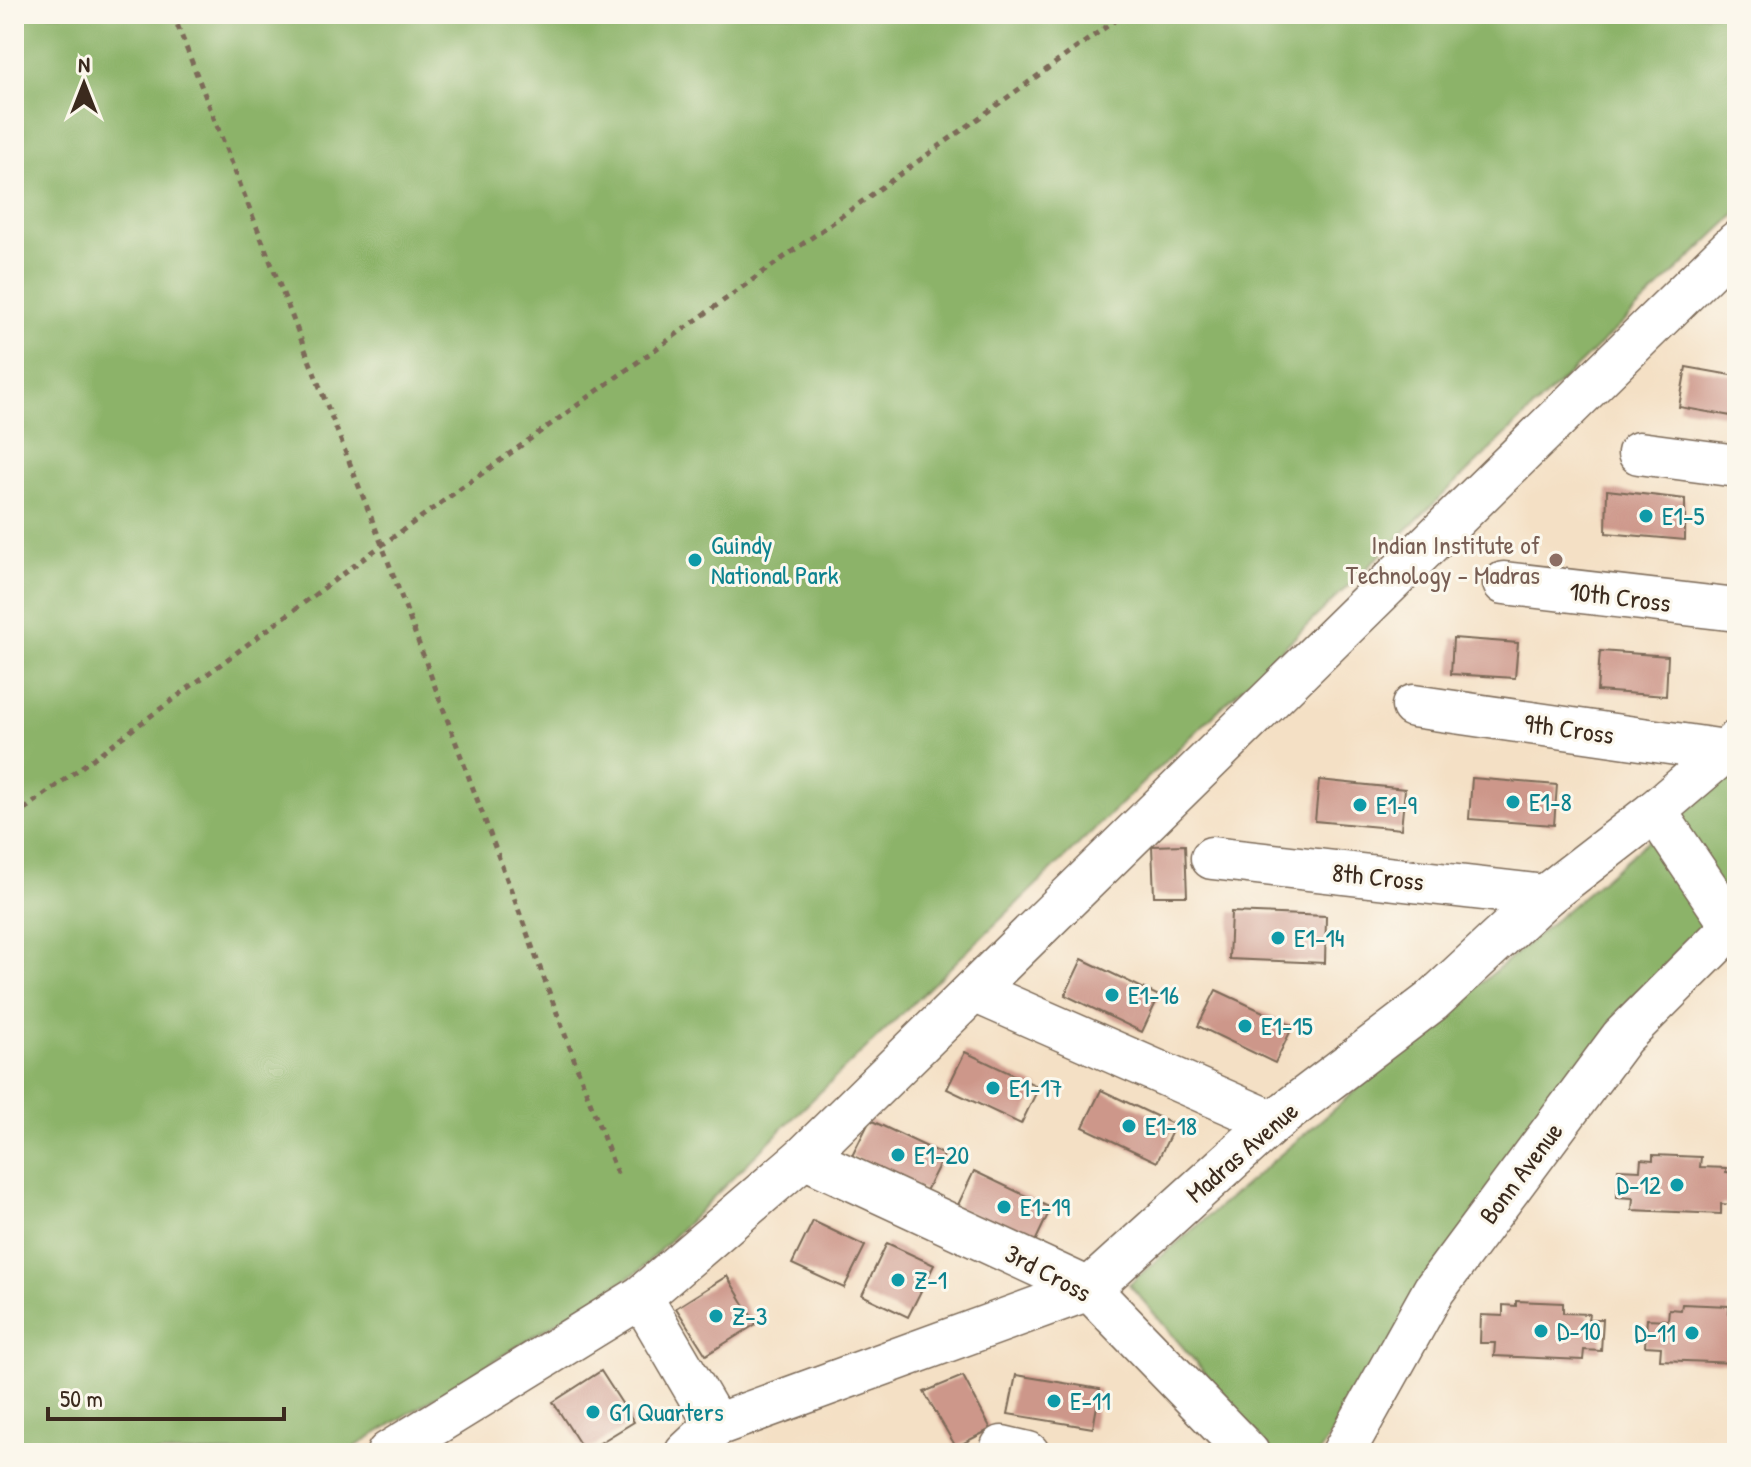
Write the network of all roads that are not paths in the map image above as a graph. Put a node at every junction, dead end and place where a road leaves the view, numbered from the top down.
1 (1737, 242) edge
2 (1639, 453) dead end
3 (1737, 466) edge
4 (1504, 583) dead end
5 (1737, 610) edge
6 (1413, 706) dead end
7 (1731, 746) edge
8 (1655, 811) junction
9 (1212, 858) dead end
10 (1545, 896) junction
11 (1736, 926) edge
12 (974, 991) junction
13 (1273, 1122) junction
14 (804, 1157) junction
15 (1089, 1289) junction
16 (641, 1297) junction
17 (716, 1425) junction
18 (388, 1453) edge
19 (686, 1453) edge
20 (1248, 1453) edge
21 (1343, 1453) edge

1 - 12 lane
2 - 3 lane
4 - 5 lane, 10th Cross
6 - 7 lane, 9th Cross
7 - 8 lane, Madras Avenue
8 - 10 lane, Madras Avenue
8 - 11 lane
9 - 10 lane, 8th Cross
10 - 13 lane, Madras Avenue
11 - 21 lane, Bonn Avenue
12 - 13 lane
12 - 14 lane
13 - 15 lane, Madras Avenue
14 - 15 lane, 3rd Cross
14 - 16 lane
15 - 17 lane, Madras Avenue
15 - 20 lane, 3rd Cross
16 - 17 lane
16 - 18 lane
17 - 19 lane, Madras Avenue

